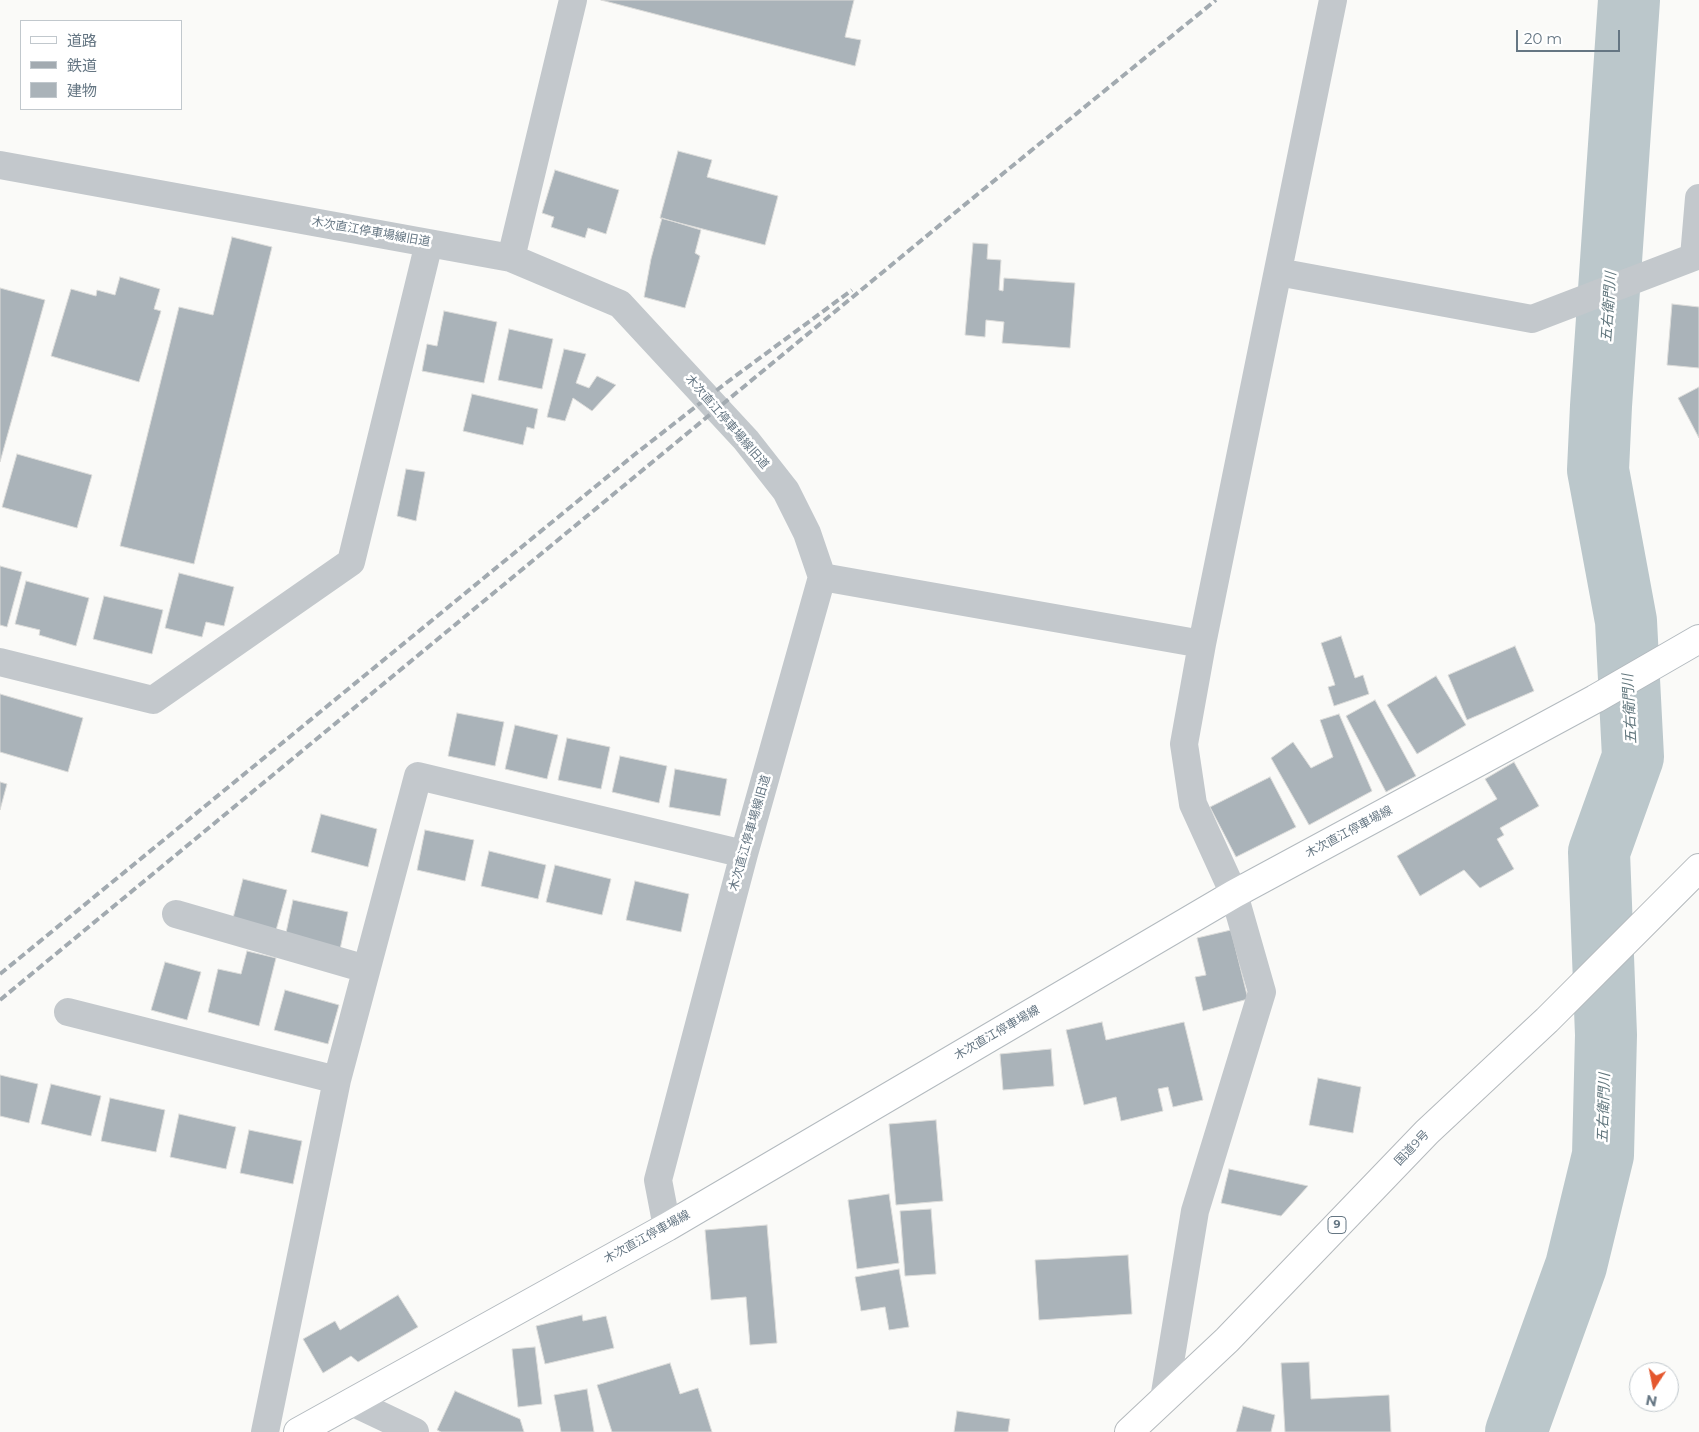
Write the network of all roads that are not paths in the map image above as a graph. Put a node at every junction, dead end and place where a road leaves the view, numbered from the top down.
1 (573, 0) edge
2 (1333, 0) edge
3 (0, 165) edge
4 (1699, 198) edge
5 (429, 243) junction
6 (1697, 256) edge
7 (511, 258) junction
8 (1278, 272) junction
9 (822, 577) junction
10 (1699, 639) edge
11 (1202, 644) junction
12 (0, 662) edge
13 (744, 854) junction
14 (1699, 868) edge
15 (1234, 894) junction
16 (176, 914) dead end
17 (366, 969) junction
18 (68, 1012) dead end
19 (337, 1080) junction
20 (667, 1227) junction
21 (1164, 1399) junction
22 (352, 1402) junction
23 (265, 1432) edge
24 (298, 1432) edge
25 (415, 1432) edge
26 (1129, 1432) edge

1 - 7 street
2 - 8 street
3 - 5 street, 木次直江停車場線旧道
4 - 6 street
5 - 7 street, 木次直江停車場線旧道
5 - 12 street
6 - 8 street
7 - 9 street, 木次直江停車場線旧道
8 - 11 street
9 - 11 street
9 - 13 street, 木次直江停車場線旧道
10 - 15 main road, 木次直江停車場線
11 - 15 street
13 - 17 street
13 - 20 street, 木次直江停車場線旧道
14 - 21 main road, 国道9号 / 9
15 - 20 main road, 木次直江停車場線
15 - 21 street
16 - 17 street
17 - 19 street
18 - 19 street
19 - 23 street
20 - 22 main road, 木次直江停車場線
21 - 26 main road, 国道9号 / 9
22 - 24 main road, 木次直江停車場線
22 - 25 street

